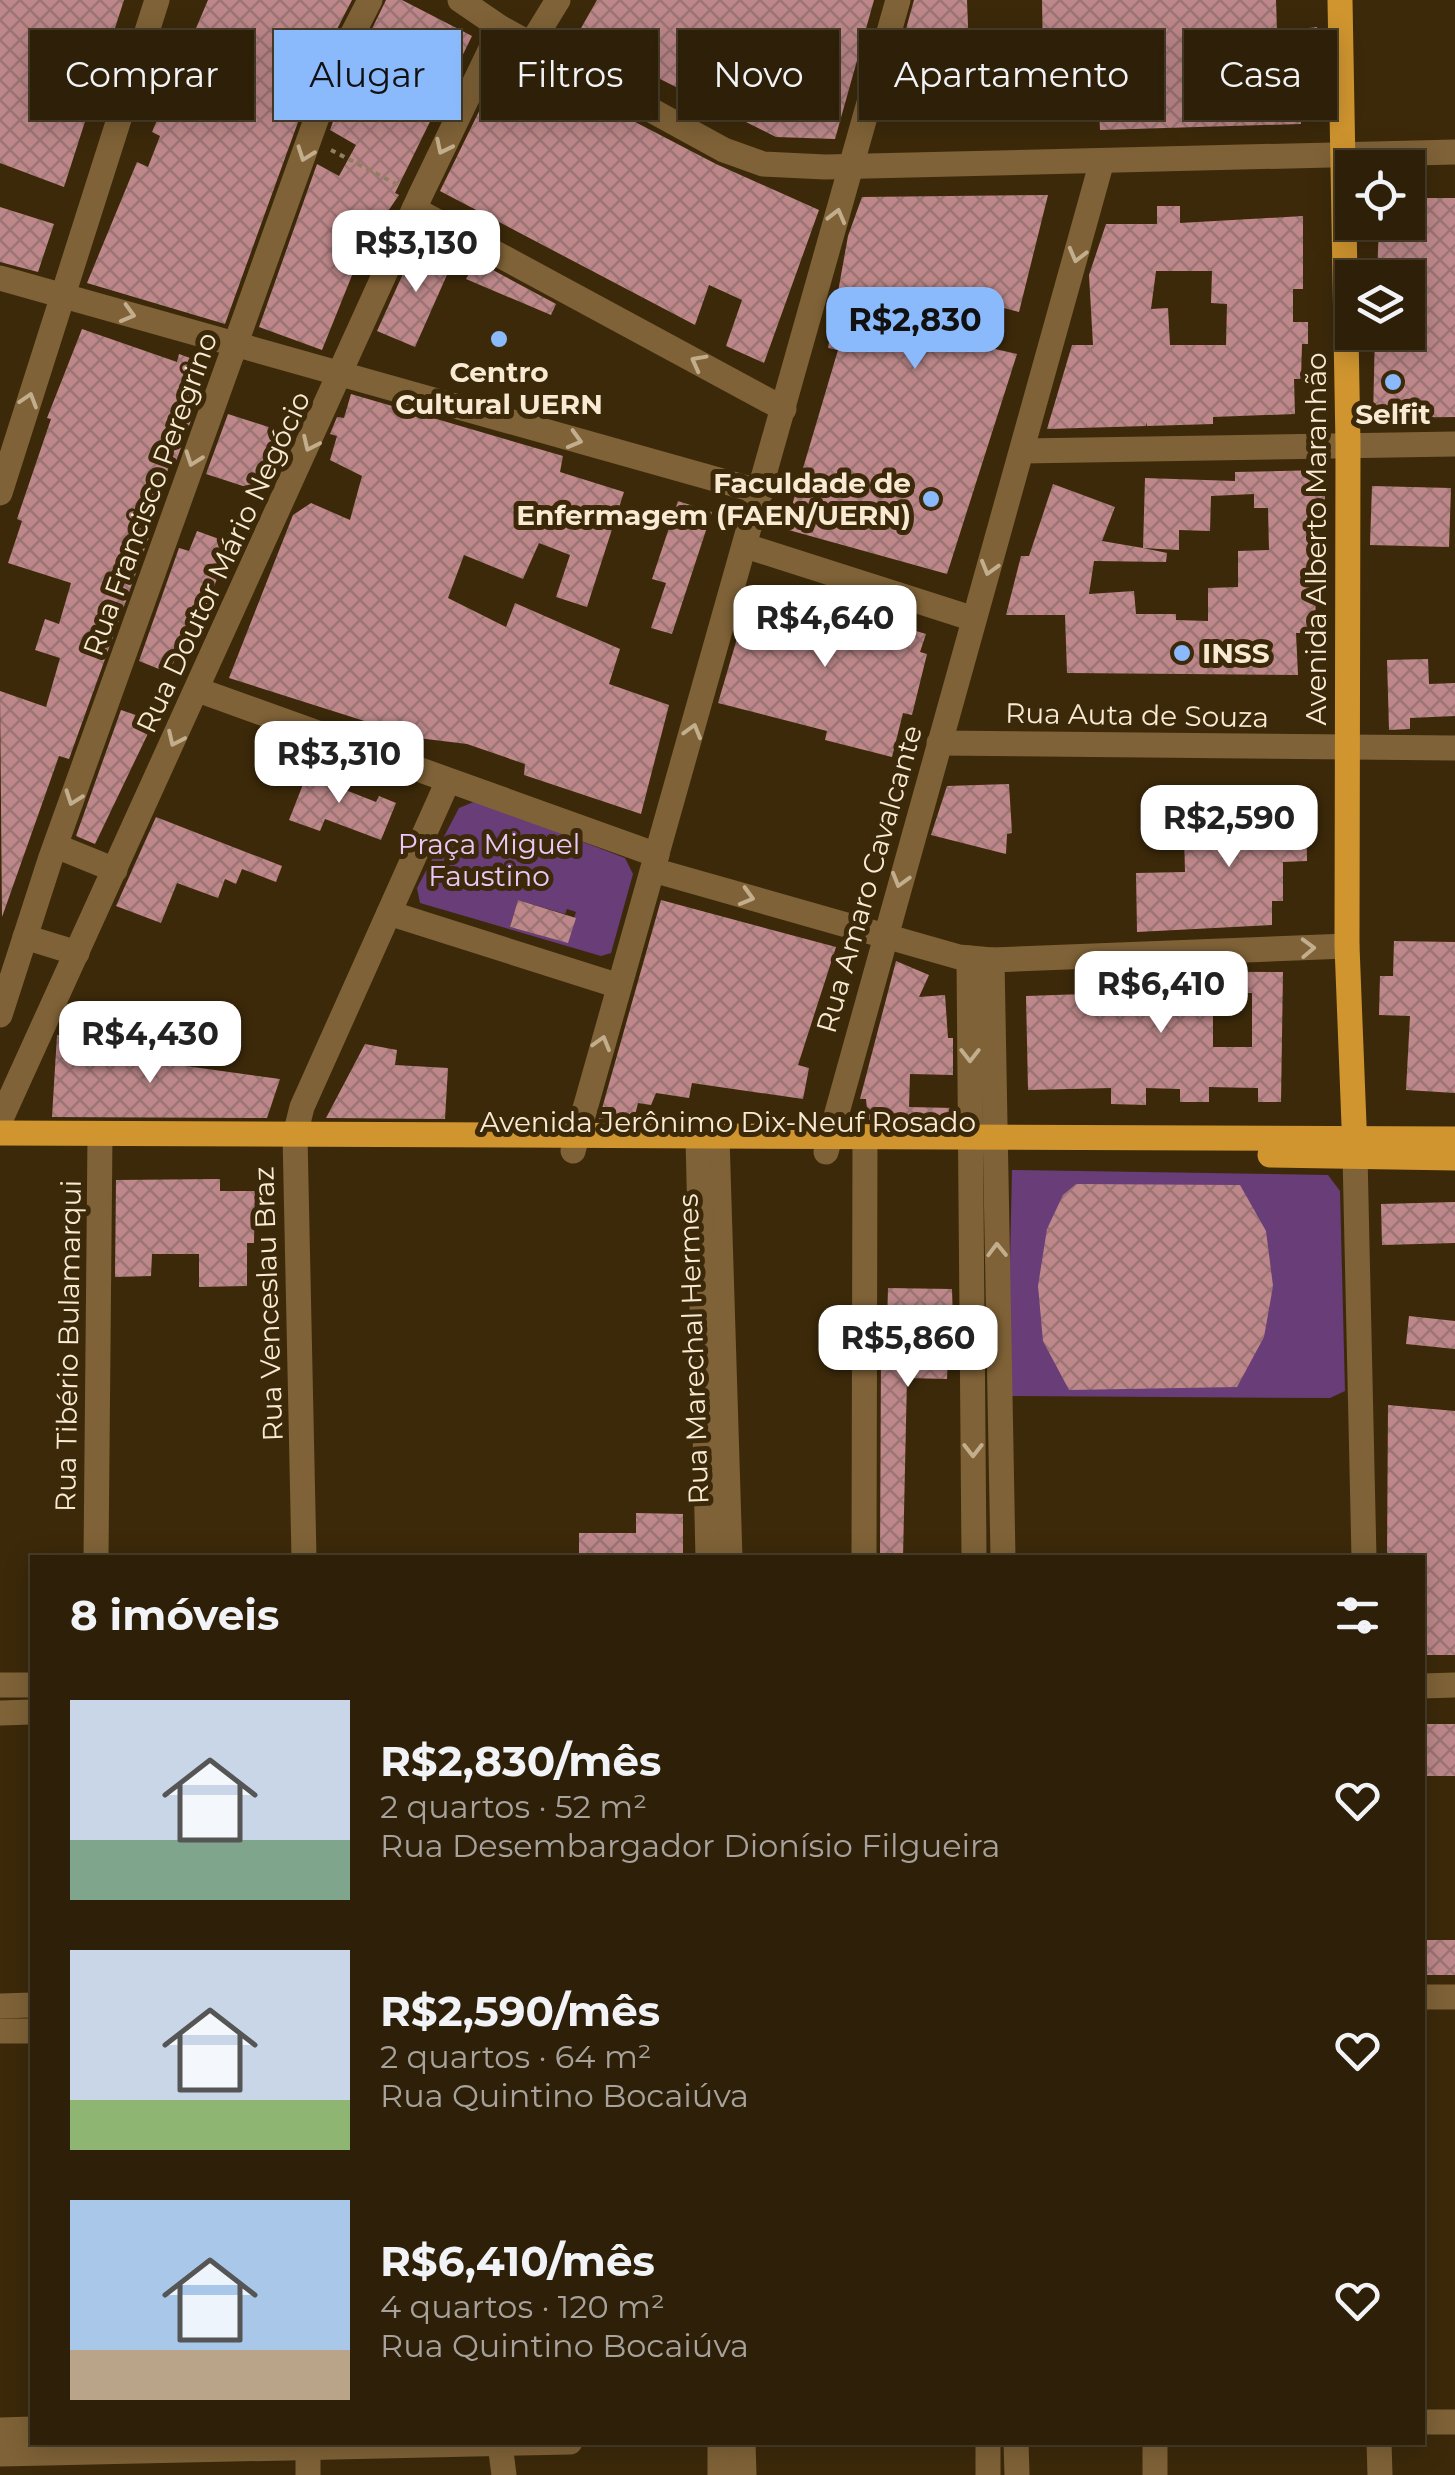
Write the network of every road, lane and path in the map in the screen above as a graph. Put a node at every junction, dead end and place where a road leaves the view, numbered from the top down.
1 (157, 0) edge
2 (370, 0) edge
3 (460, 0) edge
4 (558, 0) edge
5 (898, 0) edge
6 (1340, 0) edge
7 (501, 28) junction
8 (505, 30) edge
9 (540, 30) edge
10 (658, 114) edge
11 (310, 139) junction
12 (1342, 150) edge
13 (1455, 152) edge
14 (1425, 153) edge
15 (1335, 155) edge
16 (1102, 161) junction
17 (851, 166) junction
18 (417, 202) junction
19 (1344, 240) edge
20 (0, 278) edge
21 (61, 295) junction
22 (236, 344) junction
23 (342, 374) junction
24 (784, 409) junction
25 (1348, 444) junction
26 (1455, 444) edge
27 (1023, 450) junction
28 (761, 492) junction
29 (0, 493) edge
30 (746, 546) junction
31 (974, 619) junction
32 (198, 690) junction
33 (939, 743) junction
34 (1347, 747) junction
35 (1455, 748) edge
36 (448, 781) junction
37 (56, 846) junction
38 (655, 863) junction
39 (116, 870) junction
40 (389, 913) junction
41 (884, 936) junction
42 (25, 937) junction
43 (1347, 946) junction
44 (77, 954) junction
45 (980, 959) junction
46 (619, 986) junction
47 (0, 1015) edge
48 (0, 1121) edge
49 (0, 1133) edge
50 (1455, 1139) edge
51 (100, 1142) junction
52 (294, 1143) junction
53 (574, 1144) junction
54 (707, 1145) junction
55 (827, 1145) junction
56 (866, 1145) junction
57 (983, 1146) junction
58 (1355, 1146) junction
59 (0, 1149) edge
60 (1455, 1158) edge
61 (96, 1555) edge
62 (304, 1555) edge
63 (708, 1555) edge
64 (730, 1555) edge
65 (864, 1555) edge
66 (974, 1555) edge
67 (1003, 1555) edge
68 (1364, 1555) edge
69 (1455, 1675) edge
70 (1425, 1676) edge
71 (30, 1685) edge
72 (1455, 1685) edge
73 (0, 1686) edge
74 (1425, 1686) edge
75 (30, 1712) edge
76 (0, 1713) edge
77 (1425, 1997) edge
78 (1455, 1997) edge
79 (30, 2005) edge
80 (0, 2006) edge
81 (0, 2031) edge
82 (30, 2031) edge
83 (1425, 2422) edge
84 (1455, 2422) edge
85 (30, 2429) edge
86 (0, 2430) edge
87 (289, 2445) edge
88 (308, 2445) edge
89 (500, 2445) edge
90 (720, 2445) edge
91 (744, 2445) edge
92 (988, 2445) edge
93 (1016, 2445) edge
94 (1155, 2445) edge
95 (1379, 2445) edge
96 (0, 2454) edge
97 (76, 2456) edge
98 (308, 2475) edge
99 (504, 2475) edge
100 (720, 2475) edge
101 (744, 2475) edge
102 (988, 2475) edge
103 (1017, 2475) edge
104 (1155, 2475) edge
105 (1380, 2475) edge

1 - 21 street
2 - 11 street, Rua Francisco Peregrino
3 - 7 street
4 - 9 street
5 - 17 street
6 - 12 main road, Avenida Alberto Maranhão
7 - 8 street
7 -> 18 street, Rua Doutor Mário Negócio
10 - 17 street
11 - 18 path
11 -> 22 street, Rua Francisco Peregrino
13 - 14 street
15 - 16 street
16 - 17 street
16 -> 27 street, Rua Amaro Cavalcante
24 -> 17 street
18 - 23 street, Rua Doutor Mário Negócio
24 -> 18 street
19 - 25 main road, Avenida Alberto Maranhão
20 - 21 street
21 -> 22 street
29 -> 21 street
22 - 23 street
22 -> 37 street, Rua Francisco Peregrino
23 -> 28 street
23 -> 32 street, Rua Doutor Mário Negócio
24 - 28 street
25 - 26 street
25 - 27 street
25 - 34 main road, Avenida Alberto Maranhão
27 -> 31 street, Rua Amaro Cavalcante
28 - 30 street
30 - 31 street
38 -> 30 street
31 - 33 street, Rua Amaro Cavalcante
32 - 36 street
32 -> 39 street, Rua Doutor Mário Negócio
33 - 34 street, Rua Auta de Souza
33 -> 41 street, Rua Amaro Cavalcante
34 - 35 street, Rua Auta de Souza
34 - 43 main road, Avenida Alberto Maranhão
36 - 38 street
36 - 40 street, Rua Venceslau Braz
37 - 39 street
37 - 42 street, Rua Francisco Peregrino
38 -> 41 street
38 - 46 street
39 - 44 street, Rua Doutor Mário Negócio
40 - 46 street
40 - 52 street, Rua Venceslau Braz
41 - 45 street
41 - 55 street, Rua Amaro Cavalcante
42 - 44 street
42 - 47 street, Rua Francisco Peregrino
45 -> 43 street
43 - 58 main road, Avenida Alberto Maranhão
44 - 48 street, Rua Doutor Mário Negócio
45 - 57 street
53 -> 46 street
49 - 51 main road, Avenida Jerônimo Dix-Neuf Rosado
50 - 58 main road
51 - 52 main road, Avenida Jerônimo Dix-Neuf Rosado
51 - 59 main road, Avenida Jerônimo Dix-Neuf Rosado
51 - 61 street, Rua Tibério Bulamarqui
52 - 53 main road, Avenida Jerônimo Dix-Neuf Rosado
52 - 62 street, Rua Venceslau Braz
53 - 54 main road, Avenida Jerônimo Dix-Neuf Rosado
54 - 55 main road, Avenida Jerônimo Dix-Neuf Rosado
54 - 63 street, Rua Marechal Hermes
54 - 64 street, Rua Marechal Hermes
55 - 56 main road, Avenida Jerônimo Dix-Neuf Rosado
56 - 57 main road, Avenida Jerônimo Dix-Neuf Rosado
56 - 65 street
57 - 58 main road, Avenida Jerônimo Dix-Neuf Rosado
57 -> 66 street
67 -> 57 street
58 - 60 main road, Avenida Jerônimo Dix-Neuf Rosado
58 - 68 street, Avenida Alberto Maranhão
69 - 70 street
71 - 73 street
72 - 74 street
75 - 76 street
77 - 78 street
79 - 80 street
81 - 82 street
83 - 84 street
85 - 86 street
87 - 97 street
88 - 98 street
89 - 99 street
90 - 100 street
91 - 101 street
92 - 102 street
93 - 103 street
94 - 104 street
95 - 105 street
96 - 97 street

